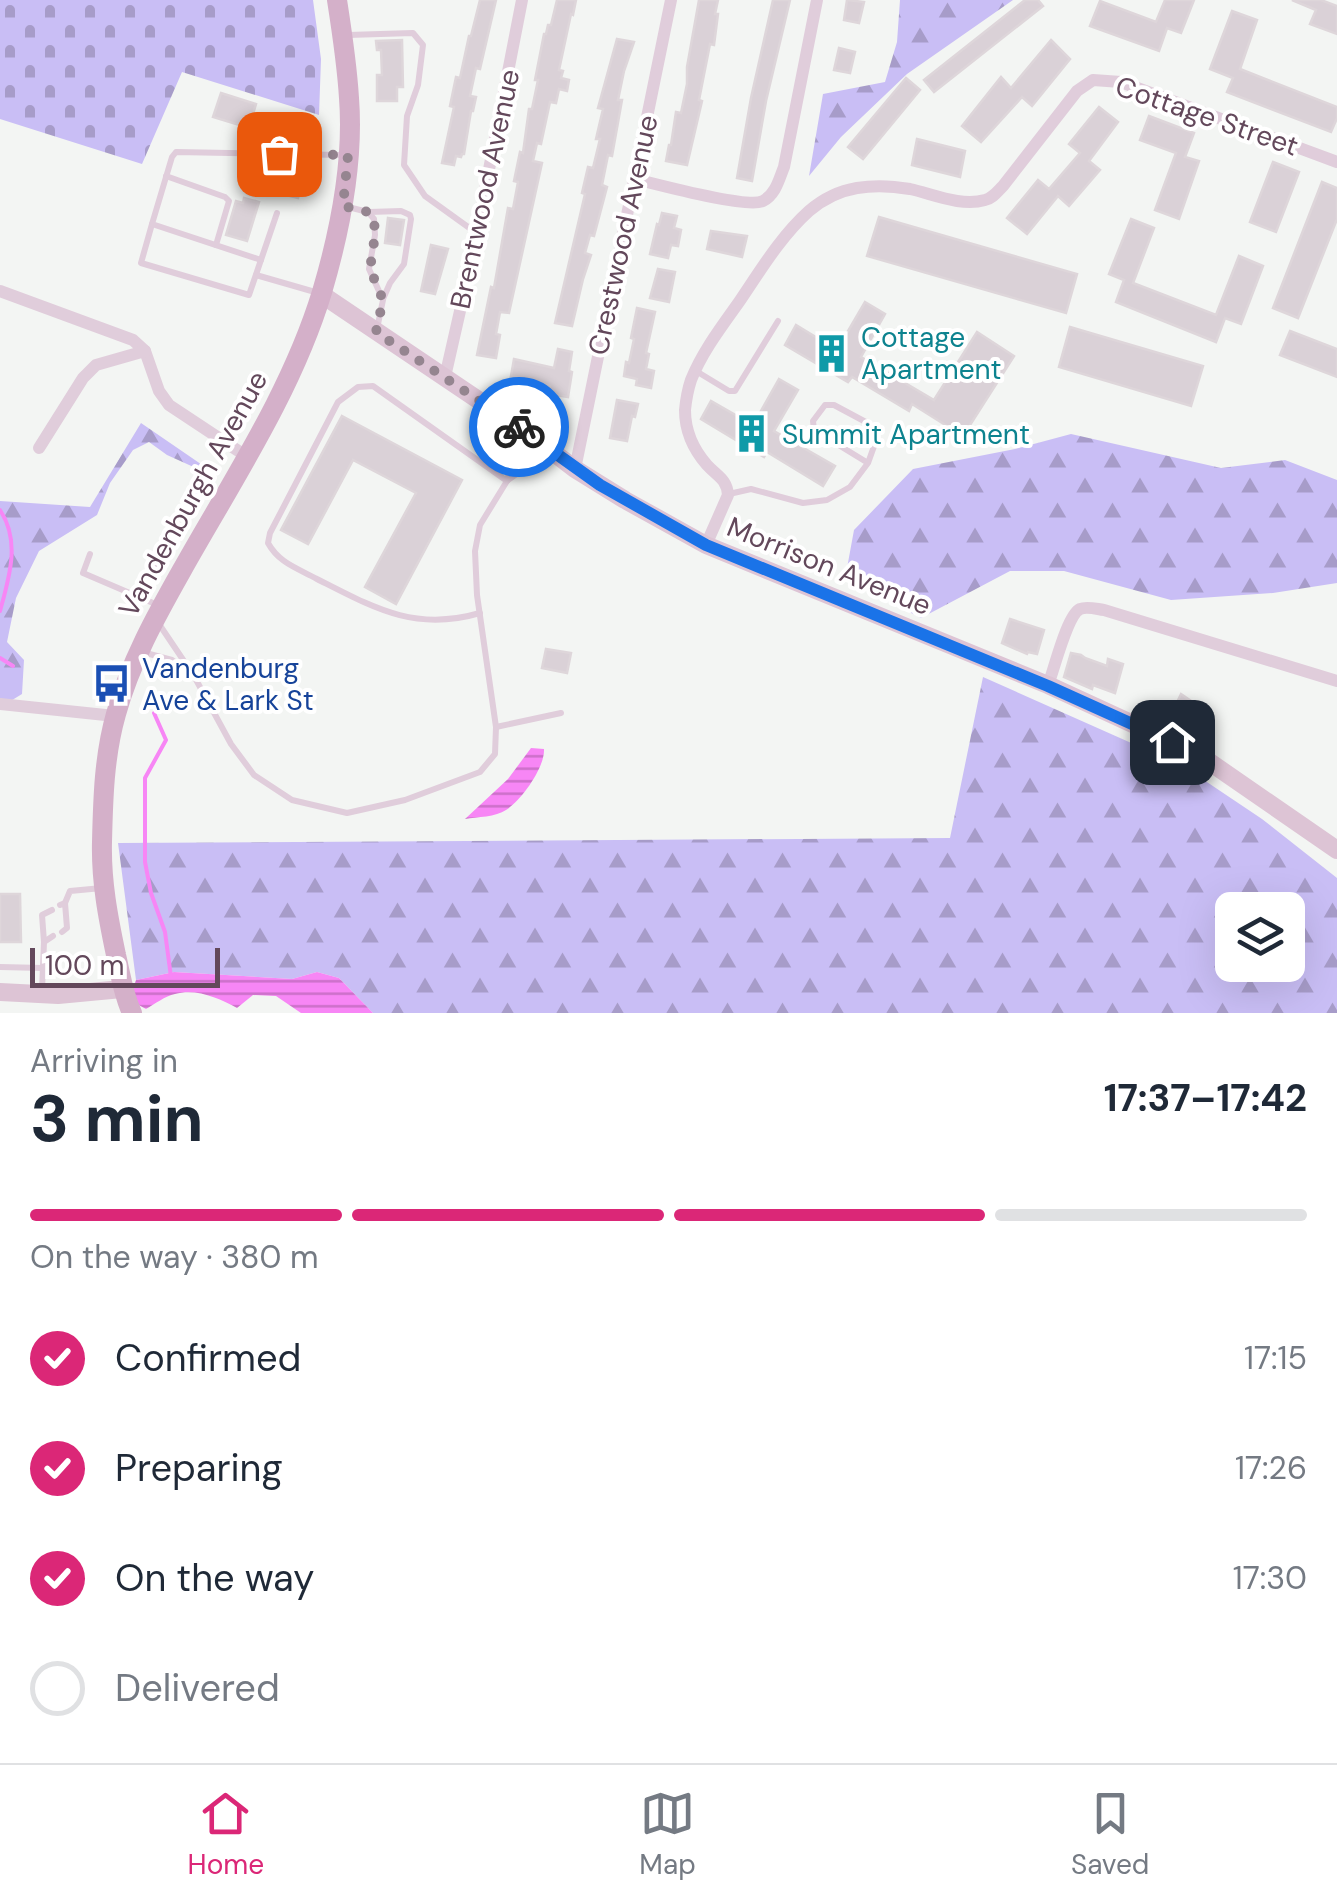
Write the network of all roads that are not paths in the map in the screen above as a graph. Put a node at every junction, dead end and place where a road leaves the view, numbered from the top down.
1 (337, 0) edge
2 (522, 0) edge
3 (672, 0) edge
4 (817, 0) edge
5 (342, 36) junction
6 (348, 155) junction
7 (1337, 162) edge
8 (166, 176) junction
9 (635, 179) junction
10 (343, 206) junction
11 (368, 212) junction
12 (276, 213) dead end
13 (152, 224) junction
14 (476, 233) junction
15 (216, 245) junction
16 (261, 260) junction
17 (256, 275) junction
18 (0, 291) edge
19 (322, 294) junction
20 (383, 300) junction
21 (778, 321) dead end
22 (376, 332) junction
23 (145, 351) junction
24 (695, 371) junction
25 (445, 377) junction
26 (530, 435) junction
27 (546, 446) junction
28 (39, 448) dead end
29 (246, 456) junction
30 (868, 463) junction
31 (575, 469) junction
32 (507, 481) junction
33 (728, 495) junction
34 (706, 545) junction
35 (90, 554) dead end
36 (157, 567) dead end
37 (140, 597) junction
38 (158, 612) junction
39 (480, 613) junction
40 (140, 651) junction
41 (194, 676) junction
42 (1337, 681) edge
43 (1048, 686) junction
44 (0, 704) edge
45 (561, 713) dead end
46 (115, 716) junction
47 (496, 727) junction
48 (1337, 850) edge
49 (104, 888) junction
50 (52, 910) dead end
51 (52, 924) dead end
52 (43, 928) junction
53 (62, 932) dead end
54 (52, 936) dead end
55 (44, 942) junction
56 (0, 968) edge
57 (43, 968) junction
58 (122, 989) junction
59 (0, 992) edge
60 (42, 994) junction
61 (132, 1013) edge

1 - 5 main road, Vandenburgh Avenue
2 - 14 street, Brentwood Avenue
3 - 9 street, Crestwood Avenue
4 - 9 street
5 - 6 main road, Vandenburgh Avenue
5 - 14 lane
6 - 8 lane
6 - 10 main road, Vandenburgh Avenue
7 - 24 street, Cottage Street
8 - 13 lane
8 - 15 lane
9 - 31 street, Crestwood Avenue
10 - 11 lane
10 - 19 main road, Vandenburgh Avenue
11 - 20 lane
11 - 20 lane
12 - 16 lane
13 - 15 lane
13 - 17 lane
14 - 25 street, Brentwood Avenue
15 - 16 lane
16 - 17 lane
17 - 19 lane
18 - 23 street
19 - 22 street, Morrison Avenue
19 - 29 main road, Vandenburgh Avenue
20 - 22 lane
21 - 24 lane
22 - 25 street, Morrison Avenue
23 - 28 street
23 - 29 street
24 - 33 street, Cottage Street
25 - 26 street, Morrison Avenue
26 - 27 street, Morrison Avenue
26 - 32 lane
27 - 31 street, Morrison Avenue
27 - 32 lane
29 - 38 main road, Vandenburgh Avenue
30 - 30 lane
30 - 33 lane
31 - 34 street, Morrison Avenue
32 - 39 lane
32 - 39 lane
33 - 34 street
34 - 43 street, Morrison Avenue
35 - 37 lane
36 - 37 lane
37 - 38 lane
38 - 40 main road, Vandenburgh Avenue
38 - 41 lane
39 - 47 lane
40 - 41 lane
40 - 46 main road, Vandenburgh Avenue
41 - 47 lane
42 - 43 street
43 - 48 street, Morrison Avenue
44 - 46 street
45 - 47 lane
46 - 49 main road, Vandenburgh Avenue
49 - 53 lane
49 - 58 main road, Vandenburgh Avenue
50 - 52 lane
51 - 52 lane
52 - 55 lane
54 - 55 lane
55 - 57 lane
56 - 57 lane
57 - 60 lane
58 - 60 street
58 - 61 main road, Vandenburgh Avenue
59 - 60 street

